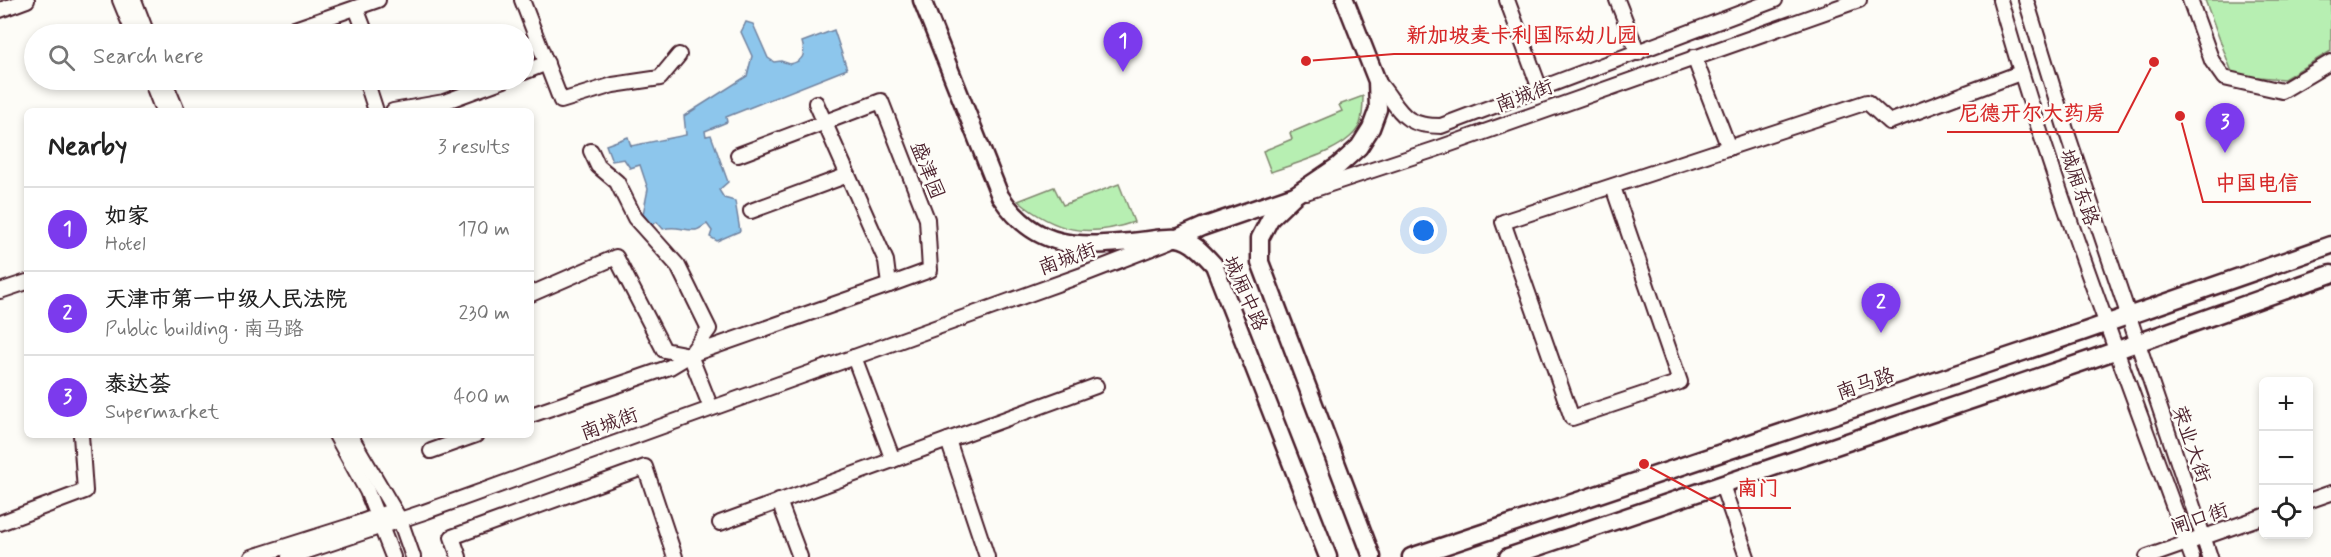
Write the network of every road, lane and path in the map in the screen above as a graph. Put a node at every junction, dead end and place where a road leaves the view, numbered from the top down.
1 (27, 0) edge
2 (120, 0) edge
3 (134, 0) edge
4 (378, 0) edge
5 (522, 0) edge
6 (922, 0) edge
7 (1345, 0) edge
8 (1507, 0) edge
9 (1617, 0) edge
10 (1775, 0) edge
11 (1859, 0) edge
12 (2000, 0) edge
13 (2026, 0) edge
14 (2190, 0) edge
15 (356, 8) junction
16 (0, 10) edge
17 (130, 24) edge
18 (143, 24) edge
19 (309, 24) edge
20 (362, 24) edge
21 (532, 24) edge
22 (534, 30) edge
23 (1638, 54) junction
24 (679, 55) dead end
25 (1694, 57) junction
26 (2331, 62) edge
27 (547, 63) junction
28 (534, 68) edge
29 (2020, 73) junction
30 (1377, 81) junction
31 (1540, 89) junction
32 (155, 90) edge
33 (168, 90) edge
34 (369, 90) edge
35 (477, 90) edge
36 (816, 103) dead end
37 (162, 108) edge
38 (176, 108) edge
39 (375, 108) edge
40 (410, 108) edge
41 (825, 122) junction
42 (1730, 148) junction
43 (591, 151) dead end
44 (738, 155) dead end
45 (848, 175) junction
46 (1613, 187) junction
47 (1295, 195) junction
48 (751, 211) dead end
49 (1177, 238) junction
50 (2331, 245) edge
51 (2331, 274) edge
52 (24, 283) edge
53 (889, 285) junction
54 (0, 291) edge
55 (534, 293) edge
56 (2128, 316) junction
57 (2107, 323) junction
58 (2137, 343) junction
59 (2116, 350) junction
60 (690, 355) junction
61 (854, 357) junction
62 (1096, 386) dead end
63 (711, 408) junction
64 (534, 414) edge
65 (81, 438) edge
66 (338, 438) edge
67 (352, 438) edge
68 (468, 438) edge
69 (948, 440) junction
70 (431, 451) dead end
71 (893, 460) junction
72 (1722, 485) junction
73 (2331, 493) edge
74 (2313, 499) edge
75 (779, 501) junction
76 (397, 515) junction
77 (2259, 518) edge
78 (379, 522) junction
79 (0, 523) edge
80 (720, 523) dead end
81 (2203, 537) junction
82 (2187, 543) junction
83 (252, 557) edge
84 (289, 557) edge
85 (393, 557) edge
86 (413, 557) edge
87 (459, 557) edge
88 (675, 557) edge
89 (800, 557) edge
90 (987, 557) edge
91 (1329, 557) edge
92 (1372, 557) edge
93 (1411, 557) edge
94 (1509, 557) edge
95 (1748, 557) edge
96 (2147, 557) edge
97 (2192, 557) edge
98 (2210, 557) edge

1 - 16 street
2 - 17 street
3 - 18 street
4 - 15 street
5 - 21 street
6 - 49 main road
7 - 30 main road, 城厢中路
8 - 31 street
9 - 23 street
10 - 23 street, 南城街
11 - 25 street, 南城街
12 - 29 street, 城厢东路
13 - 56 street, 城厢东路
14 - 26 street
15 - 19 street
15 - 20 street
22 - 27 street
23 - 31 street, 南城街
24 - 27 street
25 - 42 street
25 - 47 street, 南城街
27 - 28 street
29 - 42 street
29 - 57 street, 城厢东路
30 - 31 street, 南城街
30 - 47 main road, 城厢中路
32 - 37 street
33 - 38 street
34 - 39 street
35 - 40 street
36 - 41 street
41 - 44 street, 盛津园
41 - 45 street
41 - 53 street, 盛津园
42 - 46 street
43 - 60 street, 盛津园
45 - 48 street
45 - 53 street
46 - 46 street
47 - 49 main road, 南城街
47 - 92 main road, 城厢中路
49 - 61 street, 南城街
49 - 91 main road, 城厢中路
50 - 56 main road, 南马路
51 - 58 main road
52 - 54 street
53 - 60 street, 盛津园
55 - 60 street
56 - 57 main road, 南马路
56 - 58 street, 城厢东路
57 - 59 street, 城厢东路
57 - 93 main road, 南马路
58 - 59 main road
58 - 81 street, 荣业大街
59 - 72 main road
59 - 82 street, 荣业大街
60 - 63 street
60 - 64 street, 盛津园
61 - 63 street, 南城街
61 - 71 street
62 - 69 street
63 - 76 street, 南城街
65 - 79 street
66 - 78 street
67 - 76 street
68 - 70 street
69 - 71 street
69 - 90 street
71 - 75 street
72 - 94 main road
72 - 95 street
73 - 74 street
75 - 80 street
75 - 89 street
76 - 78 street, 南城街
76 - 86 street
77 - 81 street, 闸口街
78 - 83 street, 南城街
78 - 84 street, 南城街
78 - 85 street
81 - 82 street, 闸口街
81 - 98 street, 荣业大街
82 - 96 street, 闸口街
82 - 97 street, 荣业大街
87 - 88 street

